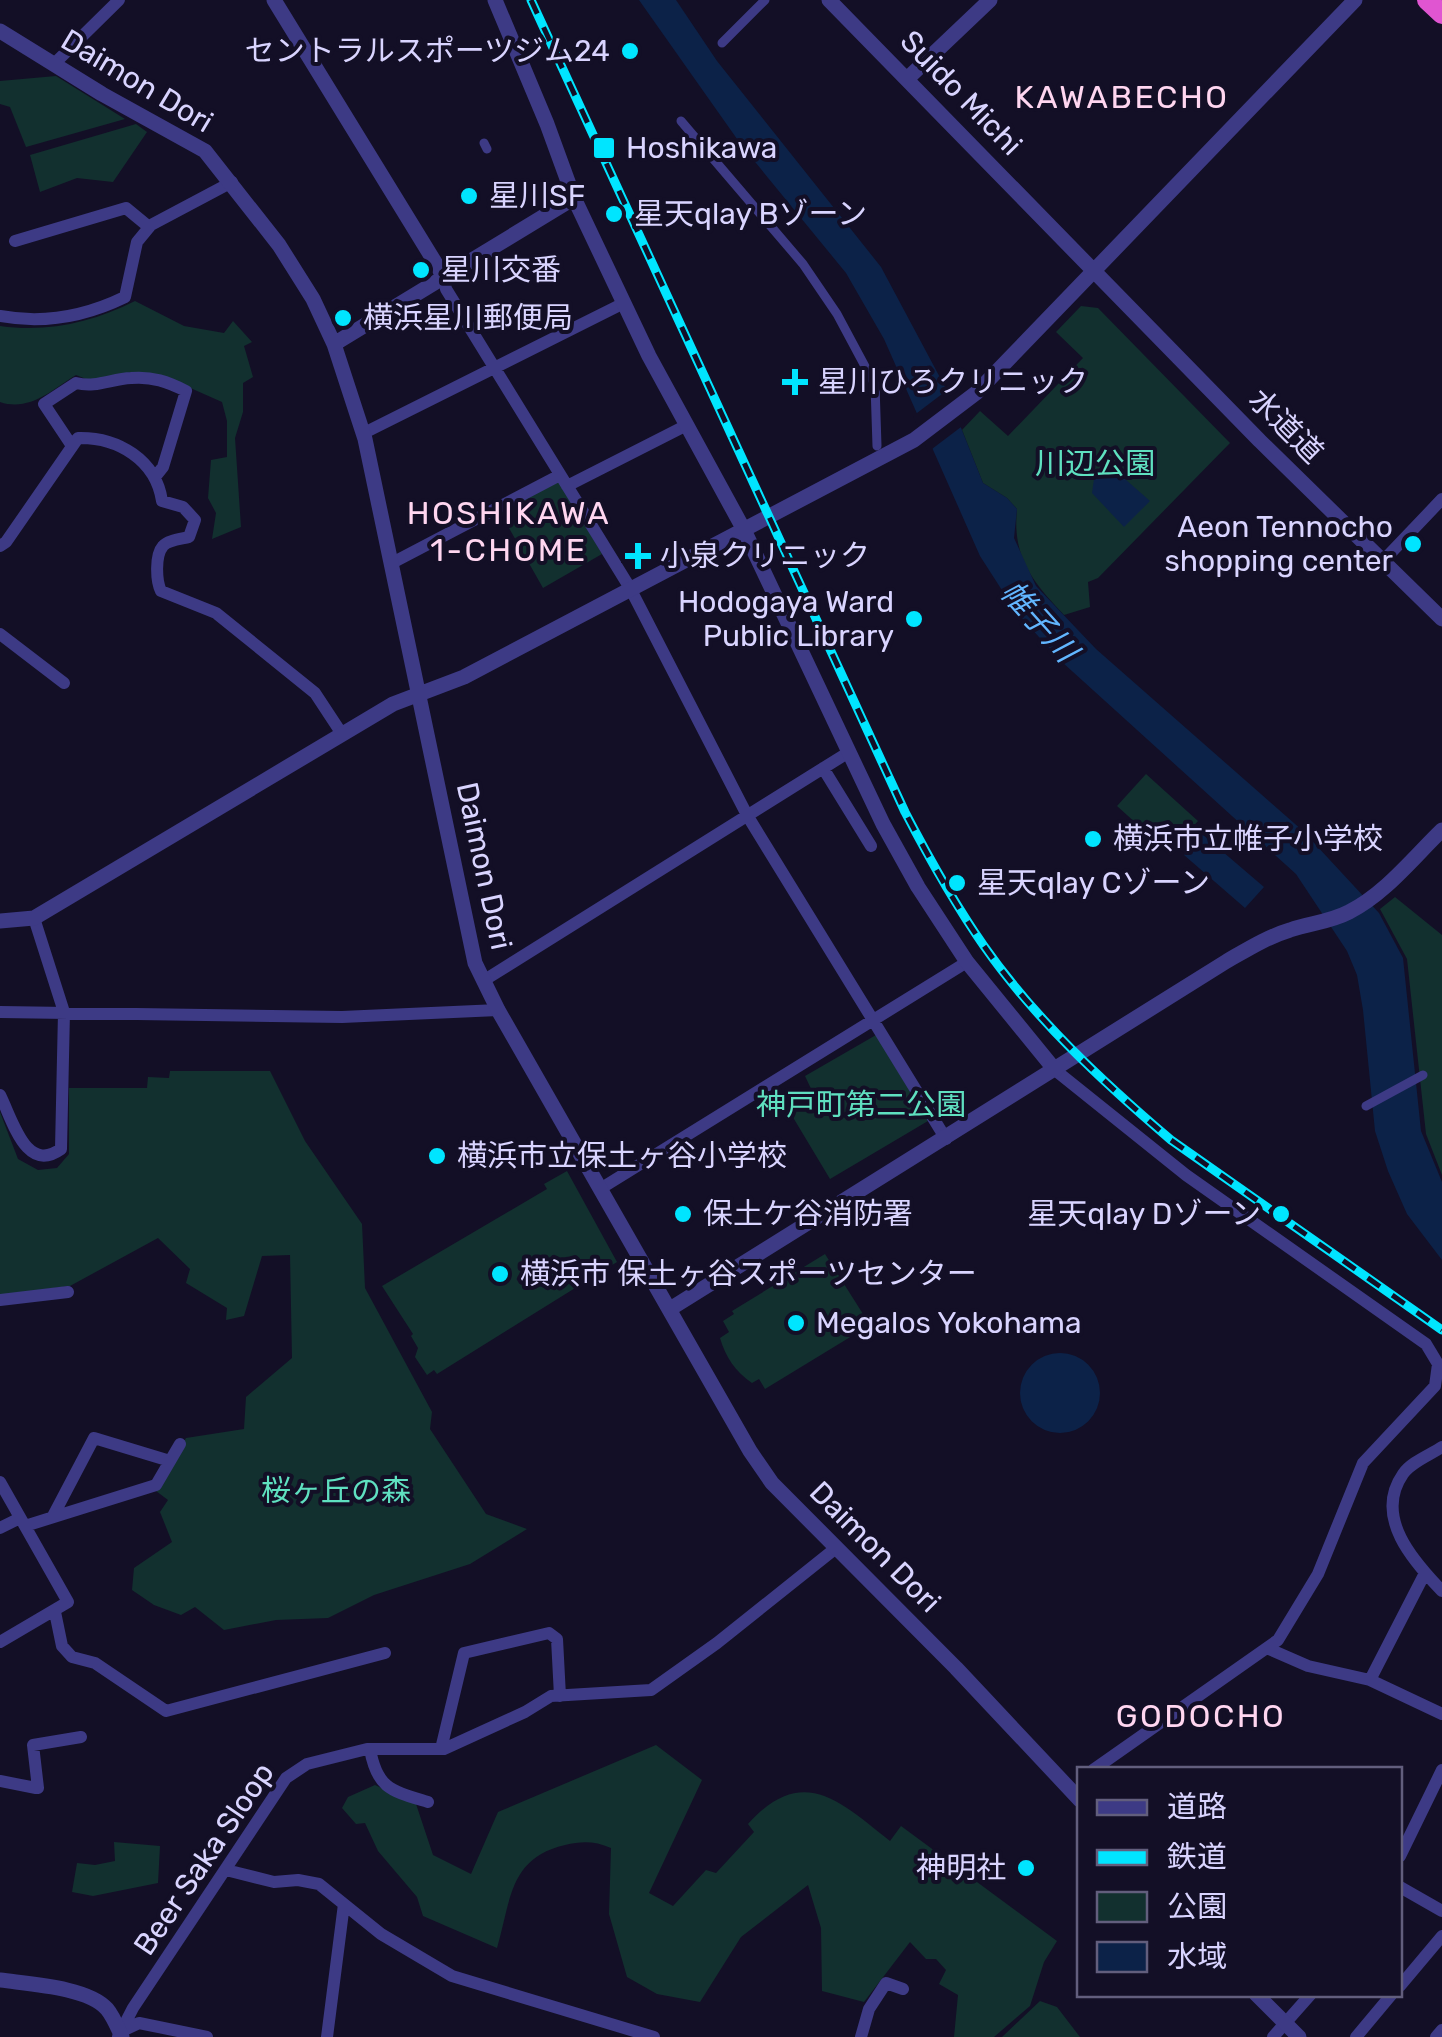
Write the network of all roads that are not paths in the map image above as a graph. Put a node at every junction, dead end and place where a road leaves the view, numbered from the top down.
1 (119, 0) edge
2 (274, 0) edge
3 (495, 0) edge
4 (765, 0) edge
5 (828, 0) edge
6 (990, 0) edge
7 (1355, 0) edge
8 (1427, 0) edge
9 (1442, 14) edge
10 (0, 31) edge
11 (722, 43) dead end
12 (55, 63) junction
13 (908, 78) junction
14 (681, 121) dead end
15 (232, 182) junction
16 (736, 187) junction
17 (726, 194) dead end
18 (574, 198) junction
19 (149, 227) junction
20 (15, 241) dead end
21 (1093, 270) junction
22 (444, 277) junction
23 (624, 304) junction
24 (0, 316) edge
25 (334, 344) junction
26 (497, 368) junction
27 (687, 425) junction
28 (364, 433) junction
29 (72, 446) junction
30 (877, 446) dead end
31 (155, 476) junction
32 (564, 480) junction
33 (1442, 499) edge
34 (744, 530) junction
35 (0, 546) edge
36 (1383, 561) junction
37 (392, 562) junction
38 (630, 588) junction
39 (1442, 619) edge
40 (0, 634) edge
41 (64, 683) dead end
42 (419, 695) junction
43 (342, 734) junction
44 (849, 752) junction
45 (823, 768) junction
46 (747, 814) junction
47 (1442, 830) edge
48 (871, 846) dead end
49 (34, 918) junction
50 (0, 921) edge
51 (967, 962) junction
52 (483, 981) junction
53 (498, 1010) junction
54 (0, 1012) edge
55 (64, 1012) junction
56 (874, 1019) junction
57 (1055, 1070) junction
58 (1422, 1076) dead end
59 (0, 1095) edge
60 (1366, 1106) dead end
61 (946, 1139) junction
62 (600, 1189) junction
63 (68, 1292) dead end
64 (0, 1300) edge
65 (670, 1309) junction
66 (1438, 1355) edge
67 (180, 1444) dead end
68 (1442, 1447) edge
69 (170, 1461) junction
70 (0, 1482) edge
71 (53, 1516) junction
72 (23, 1522) junction
73 (0, 1528) edge
74 (836, 1548) junction
75 (1424, 1573) junction
76 (1442, 1592) edge
77 (55, 1612) junction
78 (0, 1642) edge
79 (1269, 1649) junction
80 (385, 1653) dead end
81 (1370, 1680) junction
82 (560, 1696) junction
83 (1442, 1714) edge
84 (61, 1725) dead end
85 (80, 1737) dead end
86 (64, 1740) junction
87 (441, 1748) junction
88 (370, 1749) junction
89 (1097, 1767) edge
90 (1442, 1770) edge
91 (0, 1780) edge
92 (1076, 1788) edge
93 (428, 1802) dead end
94 (1402, 1852) edge
95 (226, 1870) junction
96 (1402, 1888) edge
97 (344, 1904) junction
98 (1442, 1911) edge
99 (1442, 1936) edge
100 (0, 1980) edge
101 (1402, 1984) edge
102 (902, 1988) dead end
103 (1258, 1997) edge
104 (1308, 1997) edge
105 (1389, 1997) edge
106 (1442, 2030) edge
107 (1279, 2031) edge
108 (120, 2035) edge
109 (208, 2037) edge
110 (327, 2037) edge
111 (654, 2037) edge
112 (861, 2037) edge
113 (1299, 2037) edge
114 (1356, 2037) edge
115 (1436, 2037) edge

1 - 12 street
2 - 22 street
3 - 18 street
4 - 11 street
5 - 13 street, Suido Michi
6 - 13 street
7 - 21 street
8 - 9 highway
10 - 12 street, Daimon Dori
12 - 15 street, Daimon Dori
13 - 21 street, Suido Michi
14 - 16 street
15 - 19 street
15 - 25 street, Daimon Dori
16 - 17 street
16 - 30 street
18 - 22 street
18 - 23 street
19 - 20 street
19 - 24 street
21 - 34 street
21 - 36 street, 水道道
22 - 25 street
22 - 26 street
23 - 26 street
23 - 27 street
25 - 28 street, Daimon Dori
26 - 28 street
26 - 32 street
27 - 32 street
27 - 34 street
28 - 37 street, Daimon Dori
29 - 31 street
29 - 31 street
29 - 35 street
31 - 43 street
32 - 37 street
32 - 38 street
33 - 36 street
34 - 38 street
34 - 44 street
36 - 39 street, 水道道
37 - 42 street, Daimon Dori
38 - 42 street
38 - 46 street
40 - 41 street
42 - 43 street
42 - 52 street, Daimon Dori
43 - 49 street
44 - 45 street
44 - 51 street
45 - 46 street
45 - 48 street
46 - 52 street
46 - 56 street
47 - 57 street
49 - 50 street
49 - 55 street
51 - 56 street
51 - 57 street
52 - 53 street, Daimon Dori
53 - 55 street
53 - 62 street, Daimon Dori
54 - 55 street
55 - 59 street
56 - 61 street
56 - 62 street
57 - 61 street
57 - 66 street
58 - 60 street
61 - 65 street
62 - 65 street, Daimon Dori
63 - 64 street
65 - 74 street, Daimon Dori
66 - 79 street
67 - 69 street
68 - 75 street
69 - 71 street
69 - 71 street
70 - 72 street
71 - 72 street
72 - 73 street
72 - 77 street
74 - 82 street, Beer Saka Sloop
74 - 92 street, Daimon Dori
75 - 76 street
75 - 81 street
77 - 78 street
77 - 80 street
79 - 81 street
79 - 89 street
81 - 83 street
82 - 87 street, Beer Saka Sloop
82 - 87 street
84 - 86 street
85 - 86 street
86 - 91 street
87 - 88 street, Beer Saka Sloop
88 - 93 street
88 - 95 street, Beer Saka Sloop
90 - 94 street
95 - 97 street
95 - 108 street, Beer Saka Sloop
96 - 98 street
97 - 110 street
97 - 111 street
99 - 101 street
100 - 108 street
102 - 112 street
103 - 107 street
104 - 107 street
105 - 114 street
106 - 115 street
107 - 113 street
108 - 109 street

